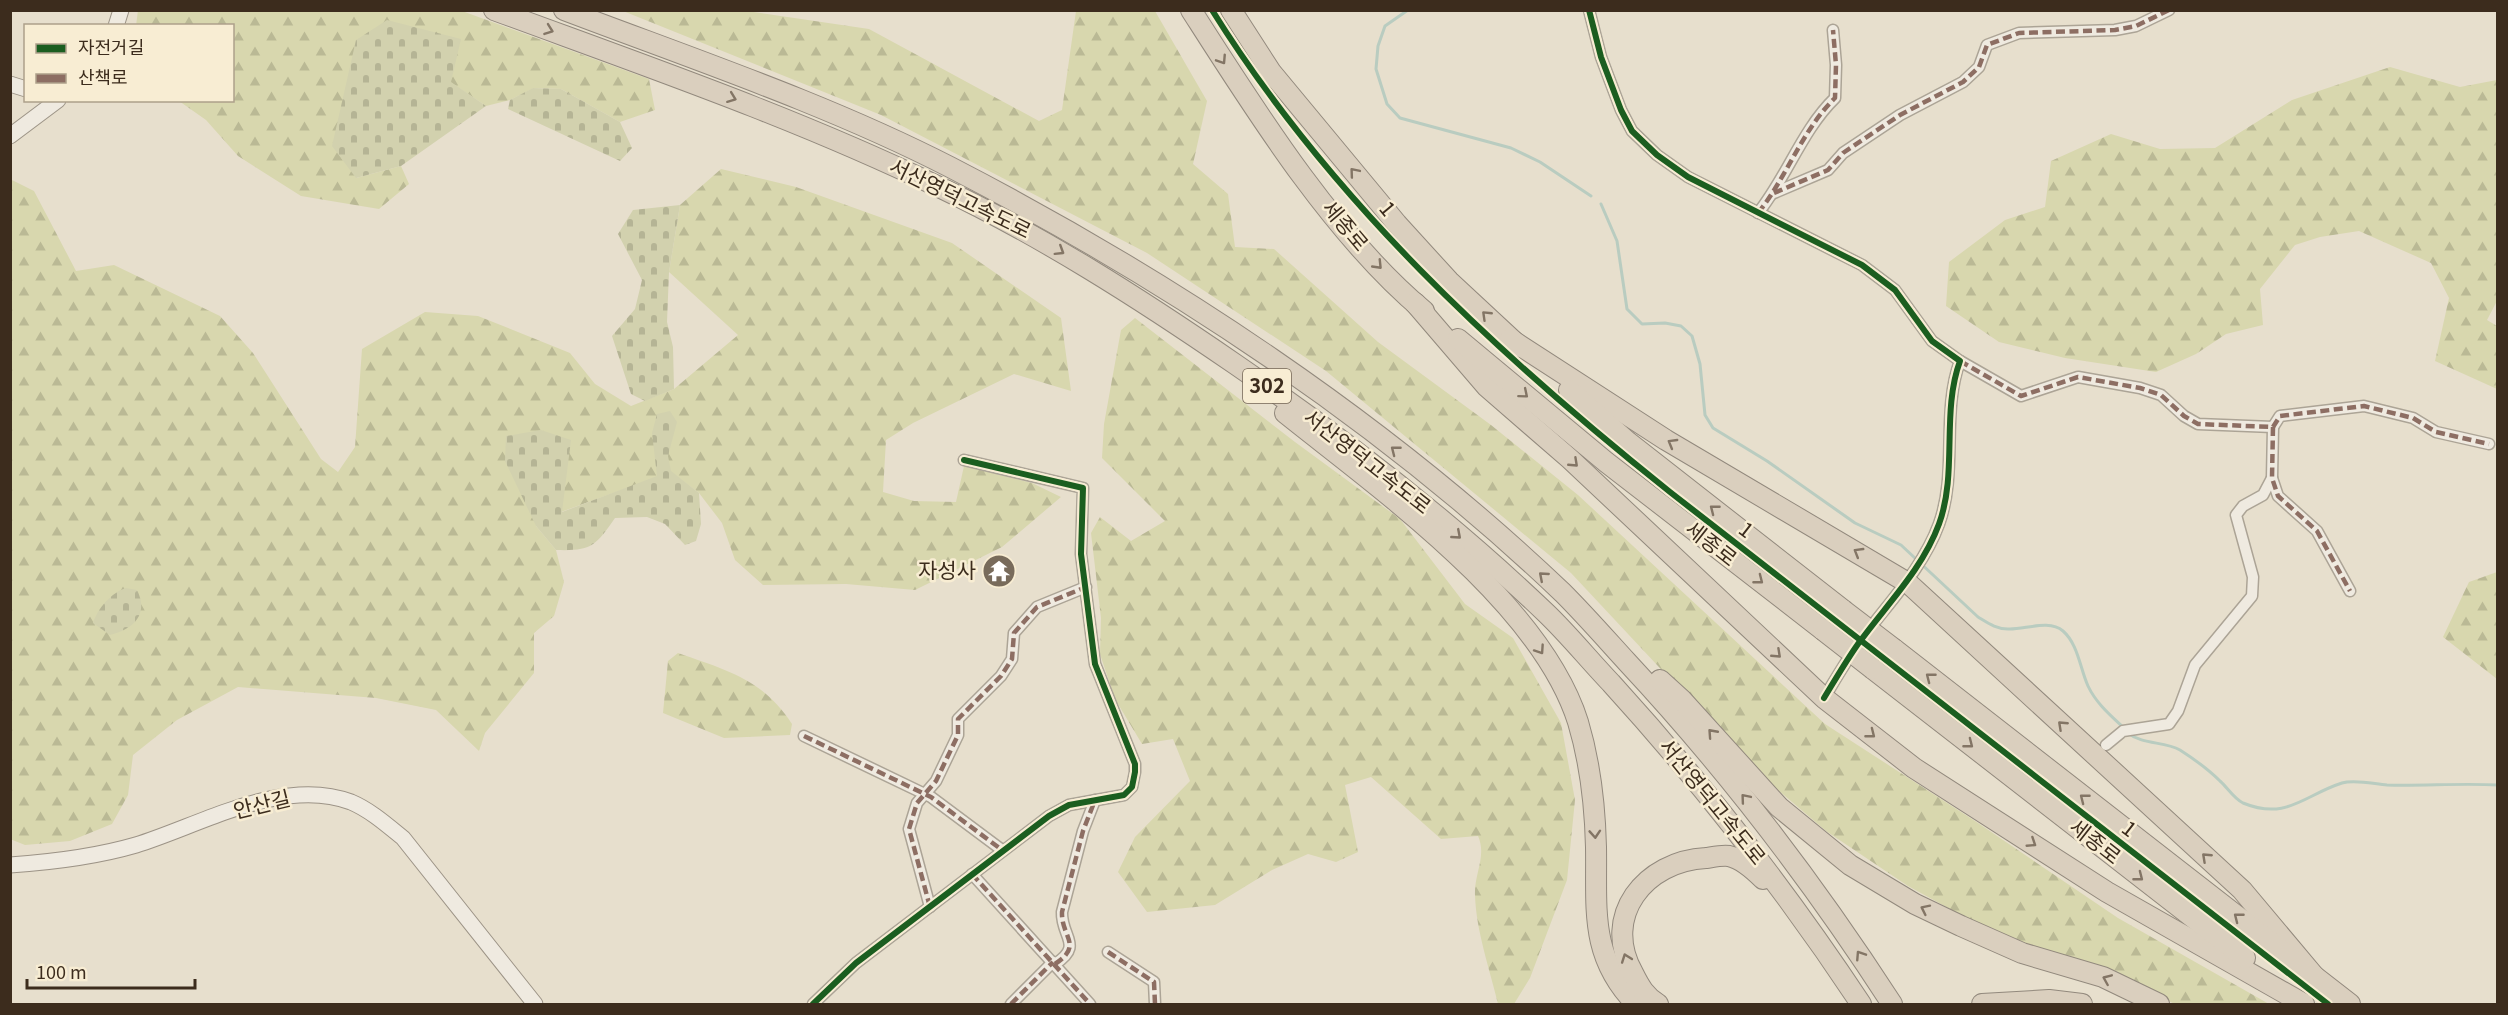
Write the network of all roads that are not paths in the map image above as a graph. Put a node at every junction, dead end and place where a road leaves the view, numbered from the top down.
1 (494, 10) edge
2 (564, 10) edge
3 (1191, 10) edge
4 (1231, 10) edge
5 (1589, 10) edge
6 (2169, 10) edge
7 (1833, 30) dead end
8 (55, 102) edge
9 (10, 136) edge
10 (1774, 193) junction
11 (1758, 213) junction
12 (1415, 303) junction
13 (1168, 318) junction
14 (1510, 339) junction
15 (1960, 361) junction
16 (2273, 427) junction
17 (2489, 444) dead end
18 (964, 460) dead end
19 (2272, 478) junction
20 (1911, 575) junction
21 (1086, 588) junction
22 (2349, 591) dead end
23 (1564, 594) junction
24 (1824, 698) junction
25 (804, 736) dead end
26 (2106, 745) dead end
27 (926, 795) junction
28 (1095, 800) junction
29 (1002, 850) junction
30 (10, 865) edge
31 (972, 874) junction
32 (930, 907) junction
33 (1817, 939) junction
34 (1108, 952) dead end
35 (1054, 963) junction
36 (2315, 977) junction
37 (2304, 1004) edge
38 (535, 1005) edge
39 (813, 1005) edge
40 (1011, 1005) edge
41 (1090, 1005) edge
42 (1155, 1005) edge
43 (1636, 1005) edge
44 (1658, 1005) edge
45 (1861, 1005) edge
46 (1892, 1005) edge
47 (1982, 1005) edge
48 (2082, 1005) edge
49 (2159, 1005) edge
50 (2350, 1005) edge

1 -> 13 highway, 서산영덕고속도로 / 302
23 -> 2 highway, 서산영덕고속도로 / 302
3 -> 12 highway, 세종로
14 -> 4 highway, 세종로
5 - 11 street
6 - 10 street
7 - 10 street
8 - 9 street
10 - 11 street
11 - 15 street
12 -> 24 highway
12 -> 37 highway, 세종로, bridge
13 -> 33 highway, 서산영덕고속도로 / 302
13 -> 43 highway
20 -> 14 highway
36 -> 14 highway, 세종로, bridge
15 - 16 street
15 - 20 street
16 - 17 street
16 - 19 street
18 - 21 street
19 - 22 street
19 - 26 street
20 - 24 street
36 -> 20 highway
21 - 27 street
21 - 28 street
46 -> 23 highway, 서산영덕고속도로 / 302
49 -> 23 highway
24 -> 37 highway
25 - 27 street
27 - 29 street
27 - 32 street
28 - 29 street
28 - 35 street
29 - 31 street
30 - 38 street, 안산길
31 - 32 street
31 - 35 street
32 - 39 street
44 -> 33 highway
33 - 45 highway, 서산영덕고속도로 / 302
34 - 42 street
35 - 40 street
35 - 41 street
36 - 50 highway, 세종로
47 - 48 highway

